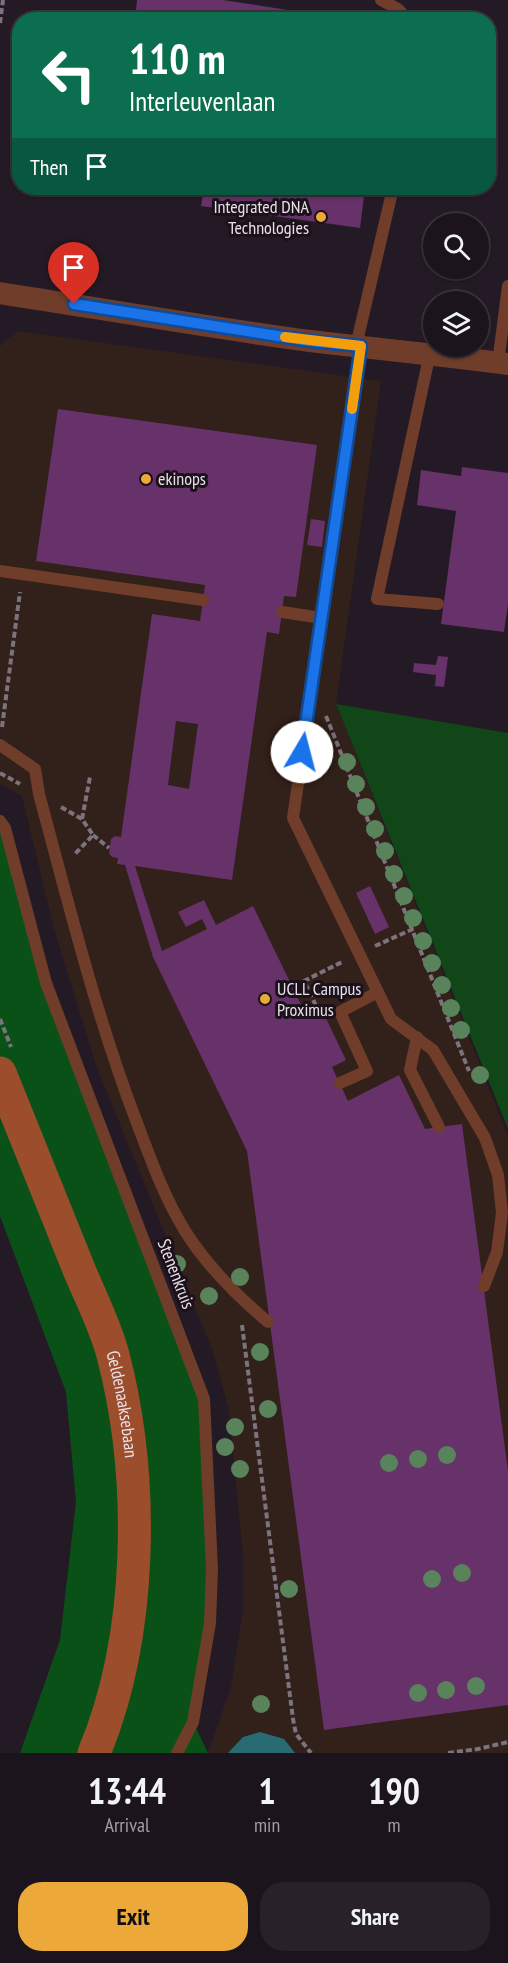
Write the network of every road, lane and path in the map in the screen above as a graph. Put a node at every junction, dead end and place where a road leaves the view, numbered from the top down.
1 (3, 0) edge
2 (381, 0) edge
3 (401, 12) edge
4 (0, 23) edge
5 (391, 195) edge
6 (508, 286) edge
7 (0, 293) edge
8 (358, 346) junction
9 (423, 353) edge
10 (429, 357) edge
11 (459, 357) edge
12 (503, 363) edge
13 (0, 571) edge
14 (23, 575) junction
15 (203, 600) dead end
16 (438, 604) dead end
17 (282, 612) dead end
18 (322, 618) junction
19 (326, 714) dead end
20 (0, 745) edge
21 (90, 777) dead end
22 (0, 821) edge
23 (93, 835) junction
24 (109, 848) dead end
25 (60, 870) junction
26 (378, 992) junction
27 (417, 1036) junction
28 (0, 1073) edge
29 (472, 1078) dead end
30 (340, 1083) dead end
31 (439, 1127) dead end
32 (484, 1286) dead end
33 (239, 1298) junction
34 (268, 1322) dead end
35 (508, 1742) edge
36 (94, 1753) edge
37 (177, 1753) edge
38 (311, 1753) edge
39 (448, 1753) edge

1 - 4 path
2 - 3 lane
5 - 8 lane
6 - 12 lane
7 - 8 street
8 - 9 street
8 - 18 lane
10 - 16 lane
11 - 12 street
13 - 14 lane
14 - 15 lane
14 - 20 path
17 - 18 lane
18 - 26 lane
19 - 29 path
20 - 25 lane
21 - 23 path
22 - 37 lane, Stenenkruis
23 - 24 path
23 - 25 path
25 - 33 lane
26 - 27 lane
26 - 30 lane
27 - 31 lane
27 - 32 lane
28 - 36 street, Geldenaaksebaan
33 - 34 lane
33 - 38 path
35 - 39 path

